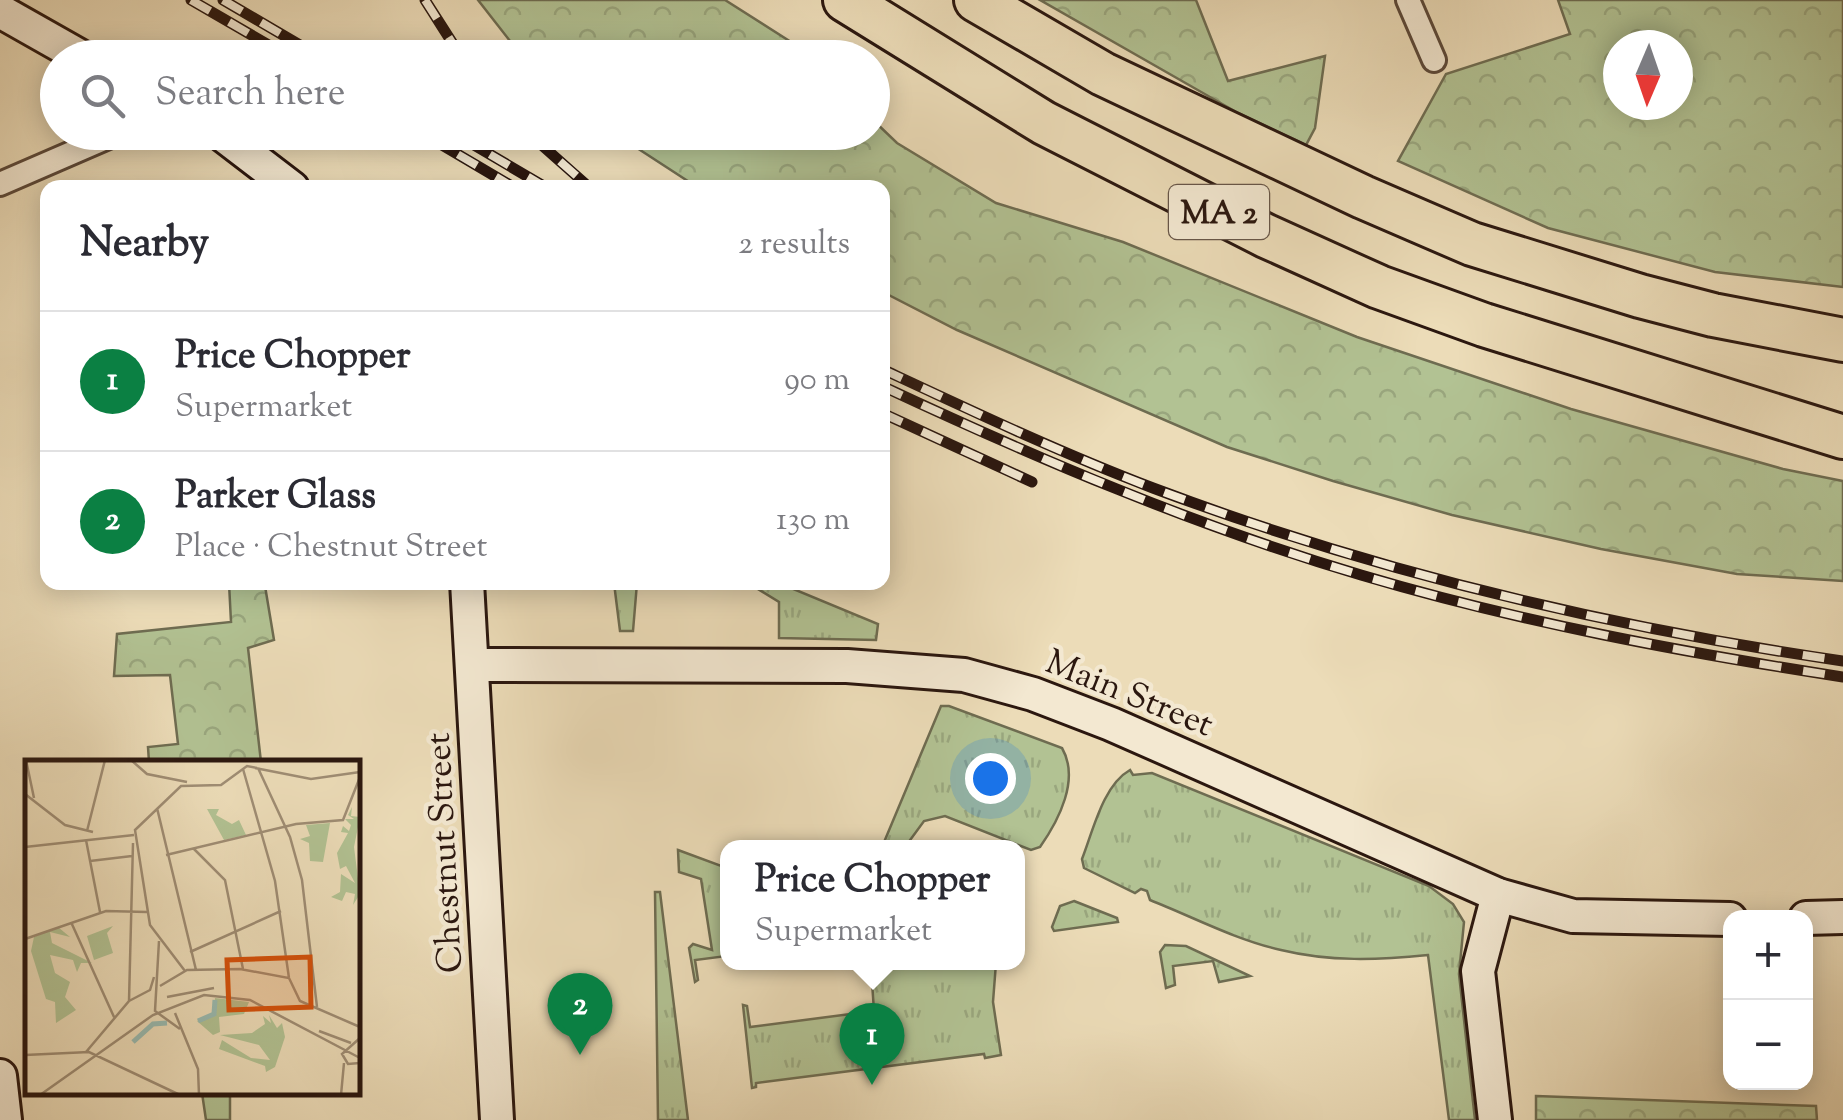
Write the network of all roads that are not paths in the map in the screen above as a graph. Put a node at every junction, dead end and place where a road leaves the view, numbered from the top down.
1 (845, 0) edge
2 (976, 0) edge
3 (1408, 0) edge
4 (0, 11) edge
5 (52, 40) edge
6 (1434, 60) dead end
7 (78, 150) edge
8 (242, 150) edge
9 (281, 180) edge
10 (0, 184) edge
11 (1495, 250) junction
12 (1843, 310) edge
13 (1843, 340) edge
14 (1619, 366) junction
15 (1843, 414) edge
16 (1843, 437) edge
17 (467, 590) edge
18 (473, 666) junction
19 (1498, 894) junction
20 (1813, 918) edge
21 (1843, 918) edge
22 (1723, 919) edge
23 (0, 1076) edge
24 (5, 1120) edge
25 (496, 1120) edge
26 (1495, 1120) edge

1 - 14 highway, MA 2
2 - 11 highway, MA 2
3 - 6 street
4 - 5 main road
7 - 10 street
8 - 9 main road
11 - 12 highway
11 - 13 highway, MA 2
14 - 15 highway, MA 2
14 - 16 highway
17 - 18 main road, Chestnut Street
18 - 19 main road, Main Street
18 - 25 main road, Chestnut Street
19 - 22 main road, Main Street
19 - 26 main road
20 - 21 main road
23 - 24 main road

